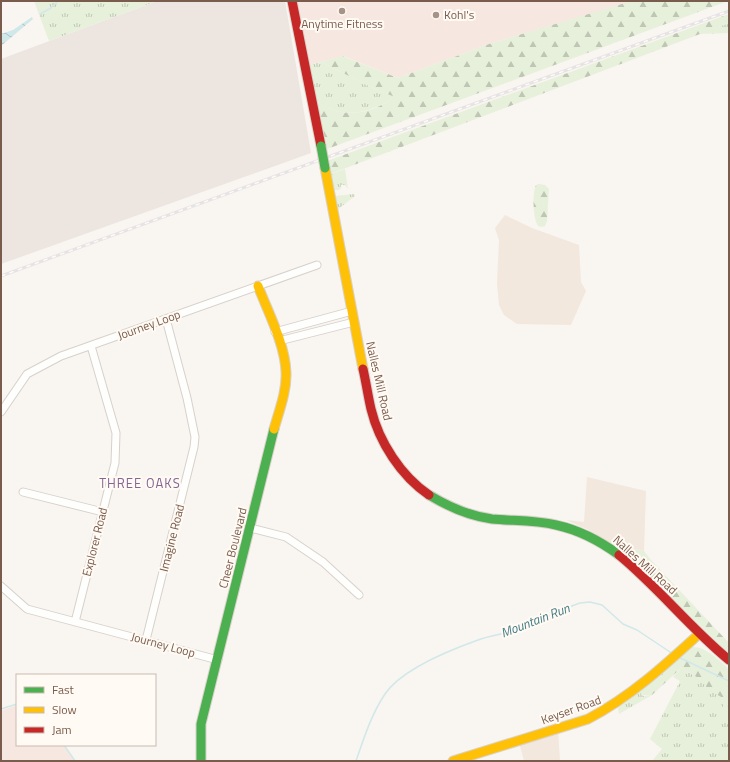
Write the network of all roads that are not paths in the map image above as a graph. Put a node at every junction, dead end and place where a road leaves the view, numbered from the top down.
1 (292, 1) edge
2 (317, 265) dead end
3 (258, 286) junction
4 (352, 310) junction
5 (166, 319) junction
6 (354, 322) junction
7 (275, 332) junction
8 (279, 341) junction
9 (91, 346) junction
10 (1, 412) edge
11 (23, 492) dead end
12 (102, 512) junction
13 (250, 528) junction
14 (1, 586) edge
15 (359, 594) dead end
16 (75, 622) junction
17 (699, 634) junction
18 (146, 640) junction
19 (218, 660) junction
20 (729, 660) edge
21 (201, 761) edge
22 (453, 761) edge

1 - 4 street, Nalles Mill Road, bridge
2 - 3 street, Journey Loop
3 - 5 street, Journey Loop
3 - 7 street, Cheer Boulevard
4 - 6 street, Nalles Mill Road
4 - 7 street
5 - 9 street, Journey Loop
5 - 18 street, Imagine Road
6 - 8 street
6 - 17 street, Nalles Mill Road
7 - 8 street, Cheer Boulevard
8 - 13 street, Cheer Boulevard
9 - 10 street, Journey Loop
9 - 12 street, Explorer Road
11 - 12 street
12 - 16 street, Explorer Road
13 - 15 street
13 - 19 street, Cheer Boulevard
14 - 16 street, Journey Loop
16 - 18 street, Journey Loop
17 - 20 street, Nalles Mill Road
17 - 22 street, Keyser Road
18 - 19 street, Journey Loop
19 - 21 street, Cheer Boulevard

